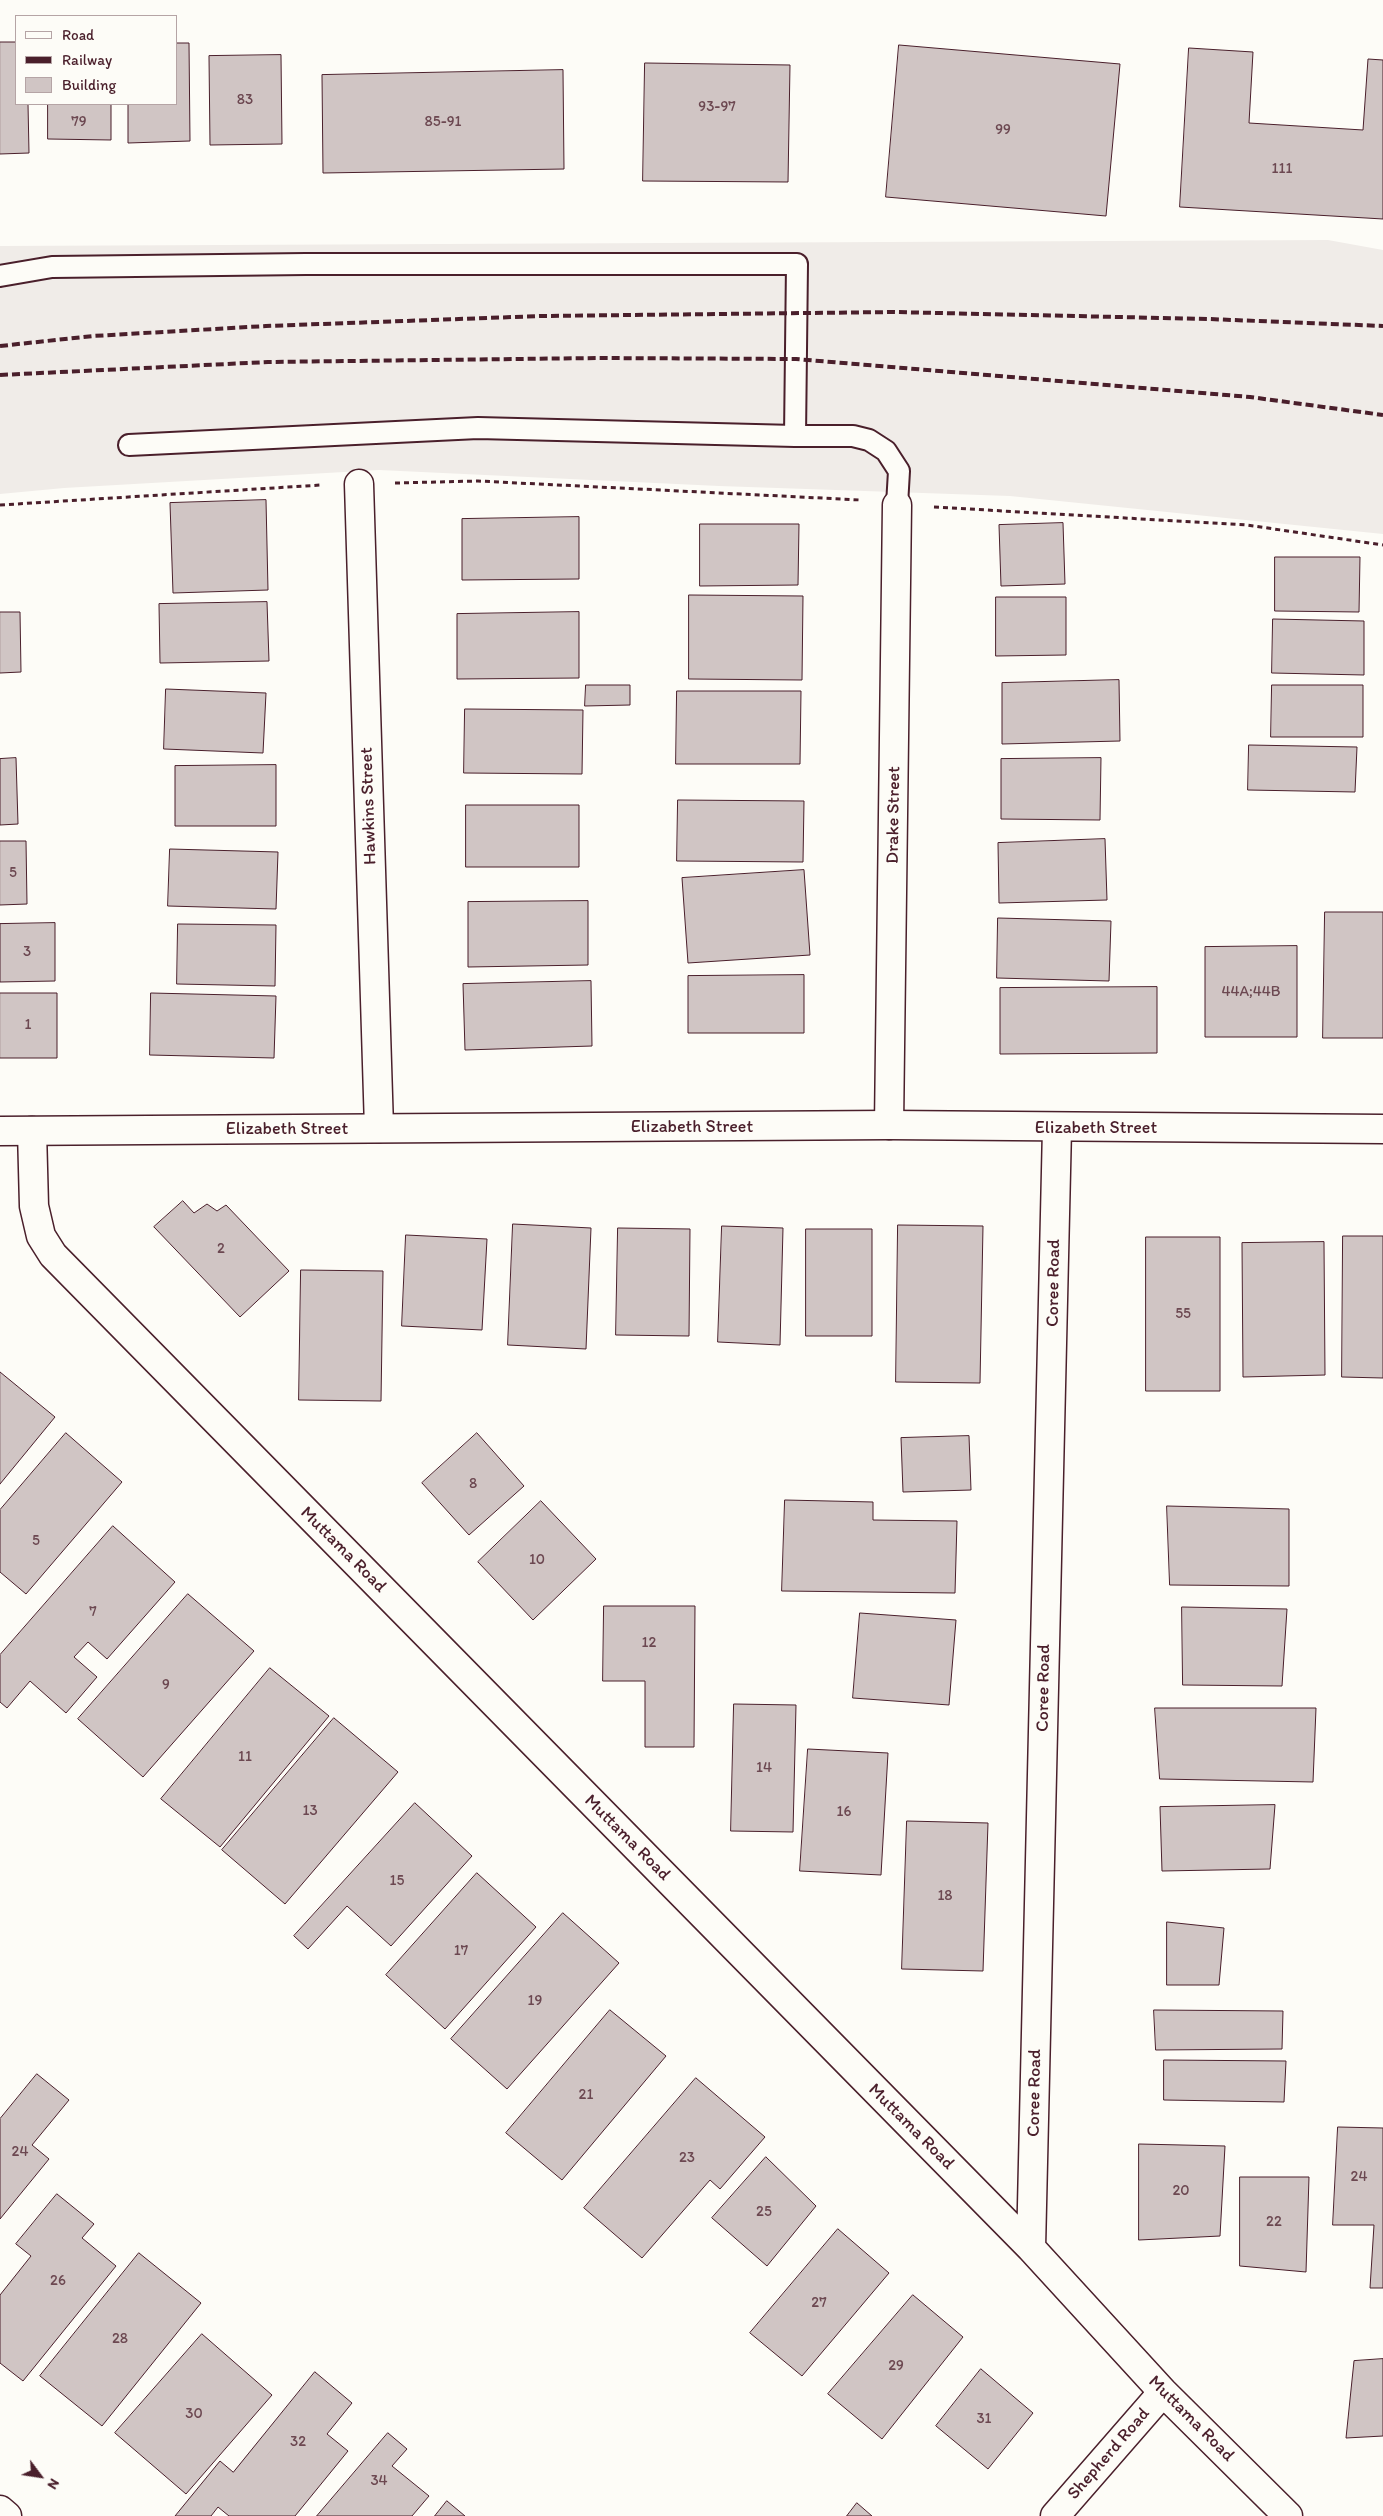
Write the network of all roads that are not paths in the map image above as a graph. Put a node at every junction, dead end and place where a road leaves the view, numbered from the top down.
1 (0, 276) edge
2 (795, 436) junction
3 (129, 445) dead end
4 (359, 484) road end
5 (897, 505) joint
6 (889, 1125) junction
7 (379, 1128) junction
8 (1057, 1128) junction
9 (1383, 1129) edge
10 (0, 1131) edge
11 (32, 1131) junction
12 (1031, 2248) junction
13 (1163, 2392) junction
14 (0, 2510) edge
15 (7, 2516) edge
16 (1055, 2516) edge
17 (1288, 2516) edge

1 - 2 lane
2 - 3 lane
2 - 5 lane
4 - 7 street, Hawkins Street
5 - 6 street, Drake Street
6 - 7 street, Elizabeth Street
6 - 8 street, Elizabeth Street
7 - 11 street, Elizabeth Street
8 - 9 street, Elizabeth Street
8 - 12 street, Coree Road
10 - 11 street, Elizabeth Street
11 - 12 street, Muttama Road
12 - 13 street, Muttama Road
13 - 16 street, Shepherd Road
13 - 17 street, Muttama Road
14 - 15 street

